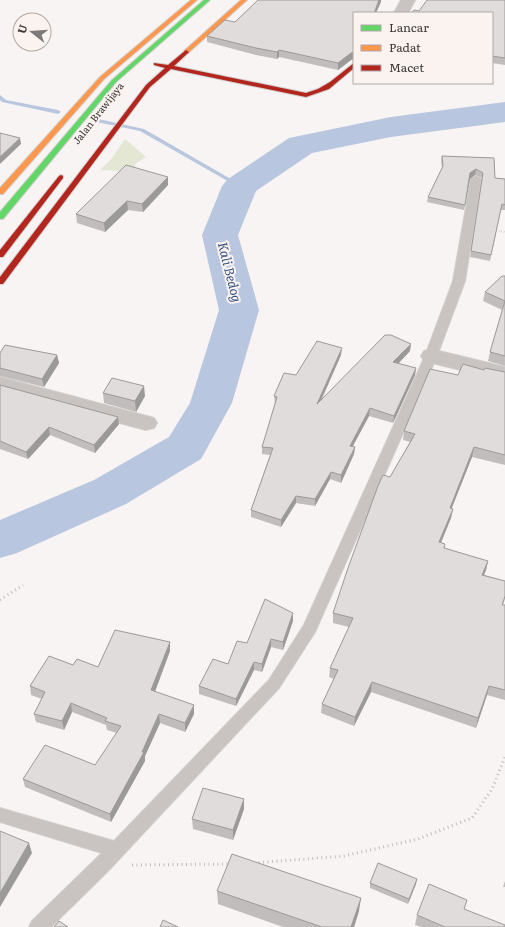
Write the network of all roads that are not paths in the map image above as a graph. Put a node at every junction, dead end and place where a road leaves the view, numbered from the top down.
1 (194, 0) edge
2 (207, 0) edge
3 (244, 0) edge
4 (408, 0) edge
5 (402, 12) edge
6 (167, 54) dead end
7 (353, 66) edge
8 (170, 67) junction
9 (83, 156) dead end
10 (94, 158) junction
11 (29, 159) junction
12 (45, 162) junction
13 (68, 168) dead end
14 (476, 179) dead end
15 (0, 192) edge
16 (0, 217) edge
17 (0, 240) edge
18 (10, 241) junction
19 (0, 255) edge
20 (0, 282) edge
21 (431, 356) junction
22 (505, 374) edge
23 (0, 384) edge
24 (146, 423) dead end
25 (0, 815) edge
26 (115, 849) junction
27 (38, 927) edge

1 - 11 main road
2 - 12 main road, Jalan Brawijaya
3 - 8 main road
4 - 5 street
6 - 8 main road
7 - 8 main road
8 - 10 main road
9 - 10 main road
10 - 20 main road
11 - 12 main road
11 - 15 main road
12 - 16 main road, Jalan Brawijaya
13 - 18 main road
14 - 21 lane
17 - 18 main road
18 - 19 main road
21 - 22 street
21 - 26 lane
23 - 24 street
25 - 26 lane
26 - 27 lane

